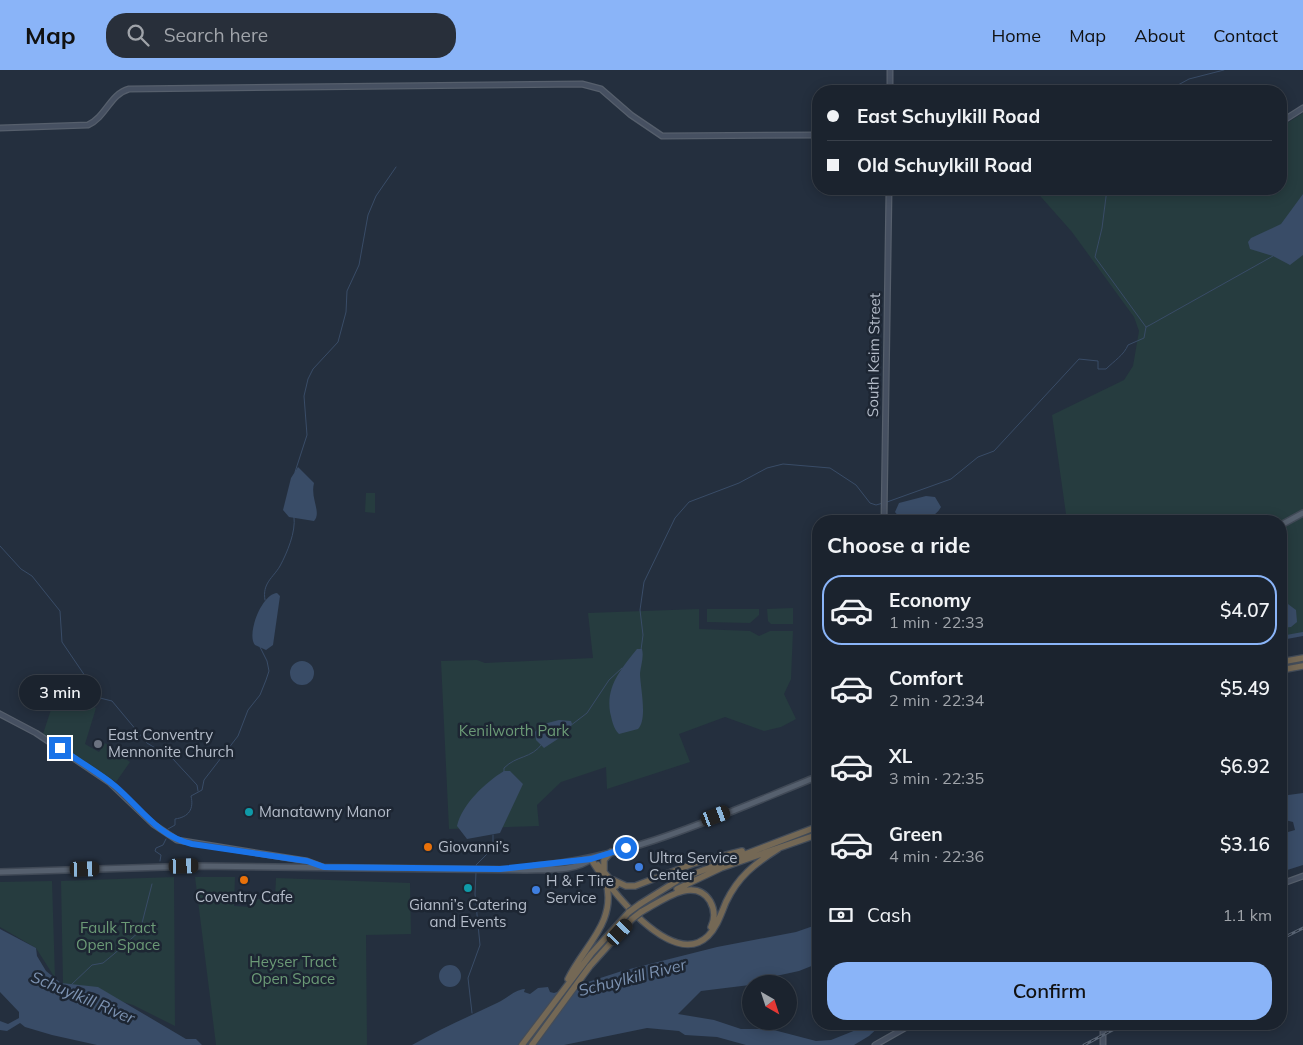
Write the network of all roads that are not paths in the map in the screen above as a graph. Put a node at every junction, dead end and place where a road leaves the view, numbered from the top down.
1 (890, 70) edge
2 (890, 85) edge
3 (1303, 108) edge
4 (1287, 118) edge
5 (0, 128) edge
6 (812, 134) edge
7 (889, 195) edge
8 (1303, 513) edge
9 (884, 515) edge
10 (1287, 522) edge
11 (1303, 658) edge
12 (1287, 661) edge
13 (1303, 666) edge
14 (1287, 669) edge
15 (0, 714) edge
16 (812, 779) edge
17 (812, 828) edge
18 (812, 837) edge
19 (763, 846) junction
20 (778, 849) junction
21 (611, 852) junction
22 (591, 859) junction
23 (324, 867) junction
24 (604, 870) junction
25 (0, 872) edge
26 (1303, 876) edge
27 (608, 879) junction
28 (1287, 882) edge
29 (641, 912) junction
30 (577, 968) junction
31 (901, 1030) edge
32 (1103, 1030) edge
33 (522, 1045) edge
34 (532, 1045) edge
35 (875, 1045) edge
36 (1103, 1045) edge

1 - 2 street
3 - 4 street
5 - 6 street
7 - 9 street, South Keim Street
8 - 10 main road
11 - 12 highway
13 - 14 highway
15 - 23 street
16 - 21 main road
17 - 19 highway
18 - 20 highway
19 - 27 highway
19 - 30 highway, bridge
20 - 27 highway
20 - 29 highway
21 - 22 main road
21 - 24 highway
22 - 23 main road
22 - 24 highway
22 - 27 highway
23 - 25 main road
24 - 27 highway
26 - 28 street
27 - 29 highway
27 - 30 highway
29 - 34 highway, bridge
30 - 33 highway
31 - 35 street
32 - 36 street

